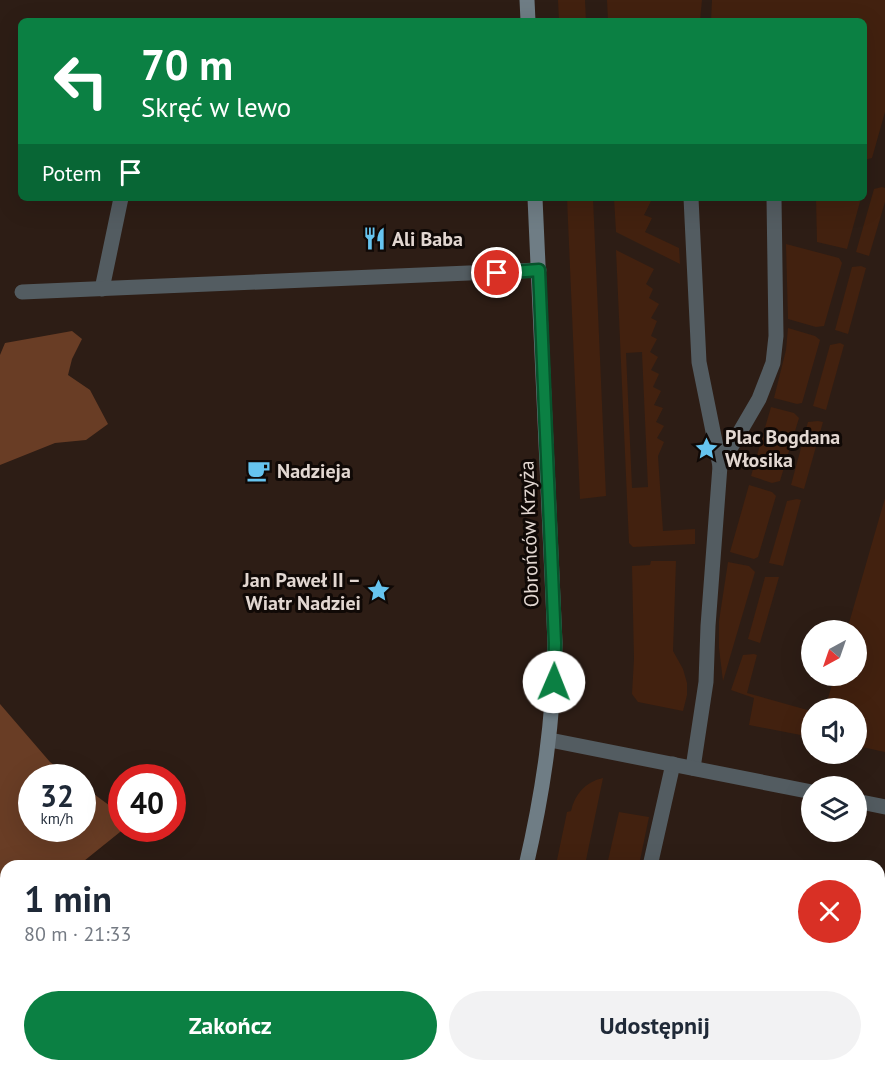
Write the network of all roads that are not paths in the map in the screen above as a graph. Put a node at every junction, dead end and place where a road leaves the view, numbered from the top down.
1 (527, 0) edge
2 (528, 18) edge
3 (119, 201) edge
4 (535, 201) edge
5 (691, 201) edge
6 (774, 201) edge
7 (539, 270) junction
8 (102, 289) junction
9 (22, 292) dead end
10 (720, 466) junction
11 (550, 740) junction
12 (673, 764) junction
13 (693, 768) junction
14 (801, 790) edge
15 (867, 803) edge
16 (885, 807) edge
17 (527, 860) edge
18 (651, 860) edge

1 - 2 street
3 - 8 street
4 - 7 street, Obrońców Krzyża
5 - 10 street
6 - 10 street
7 - 8 street
7 - 11 street, Obrońców Krzyża
8 - 9 street
10 - 13 street
11 - 12 street
11 - 17 street, Obrońców Krzyża
12 - 13 street
12 - 18 street
13 - 14 street
15 - 16 street

